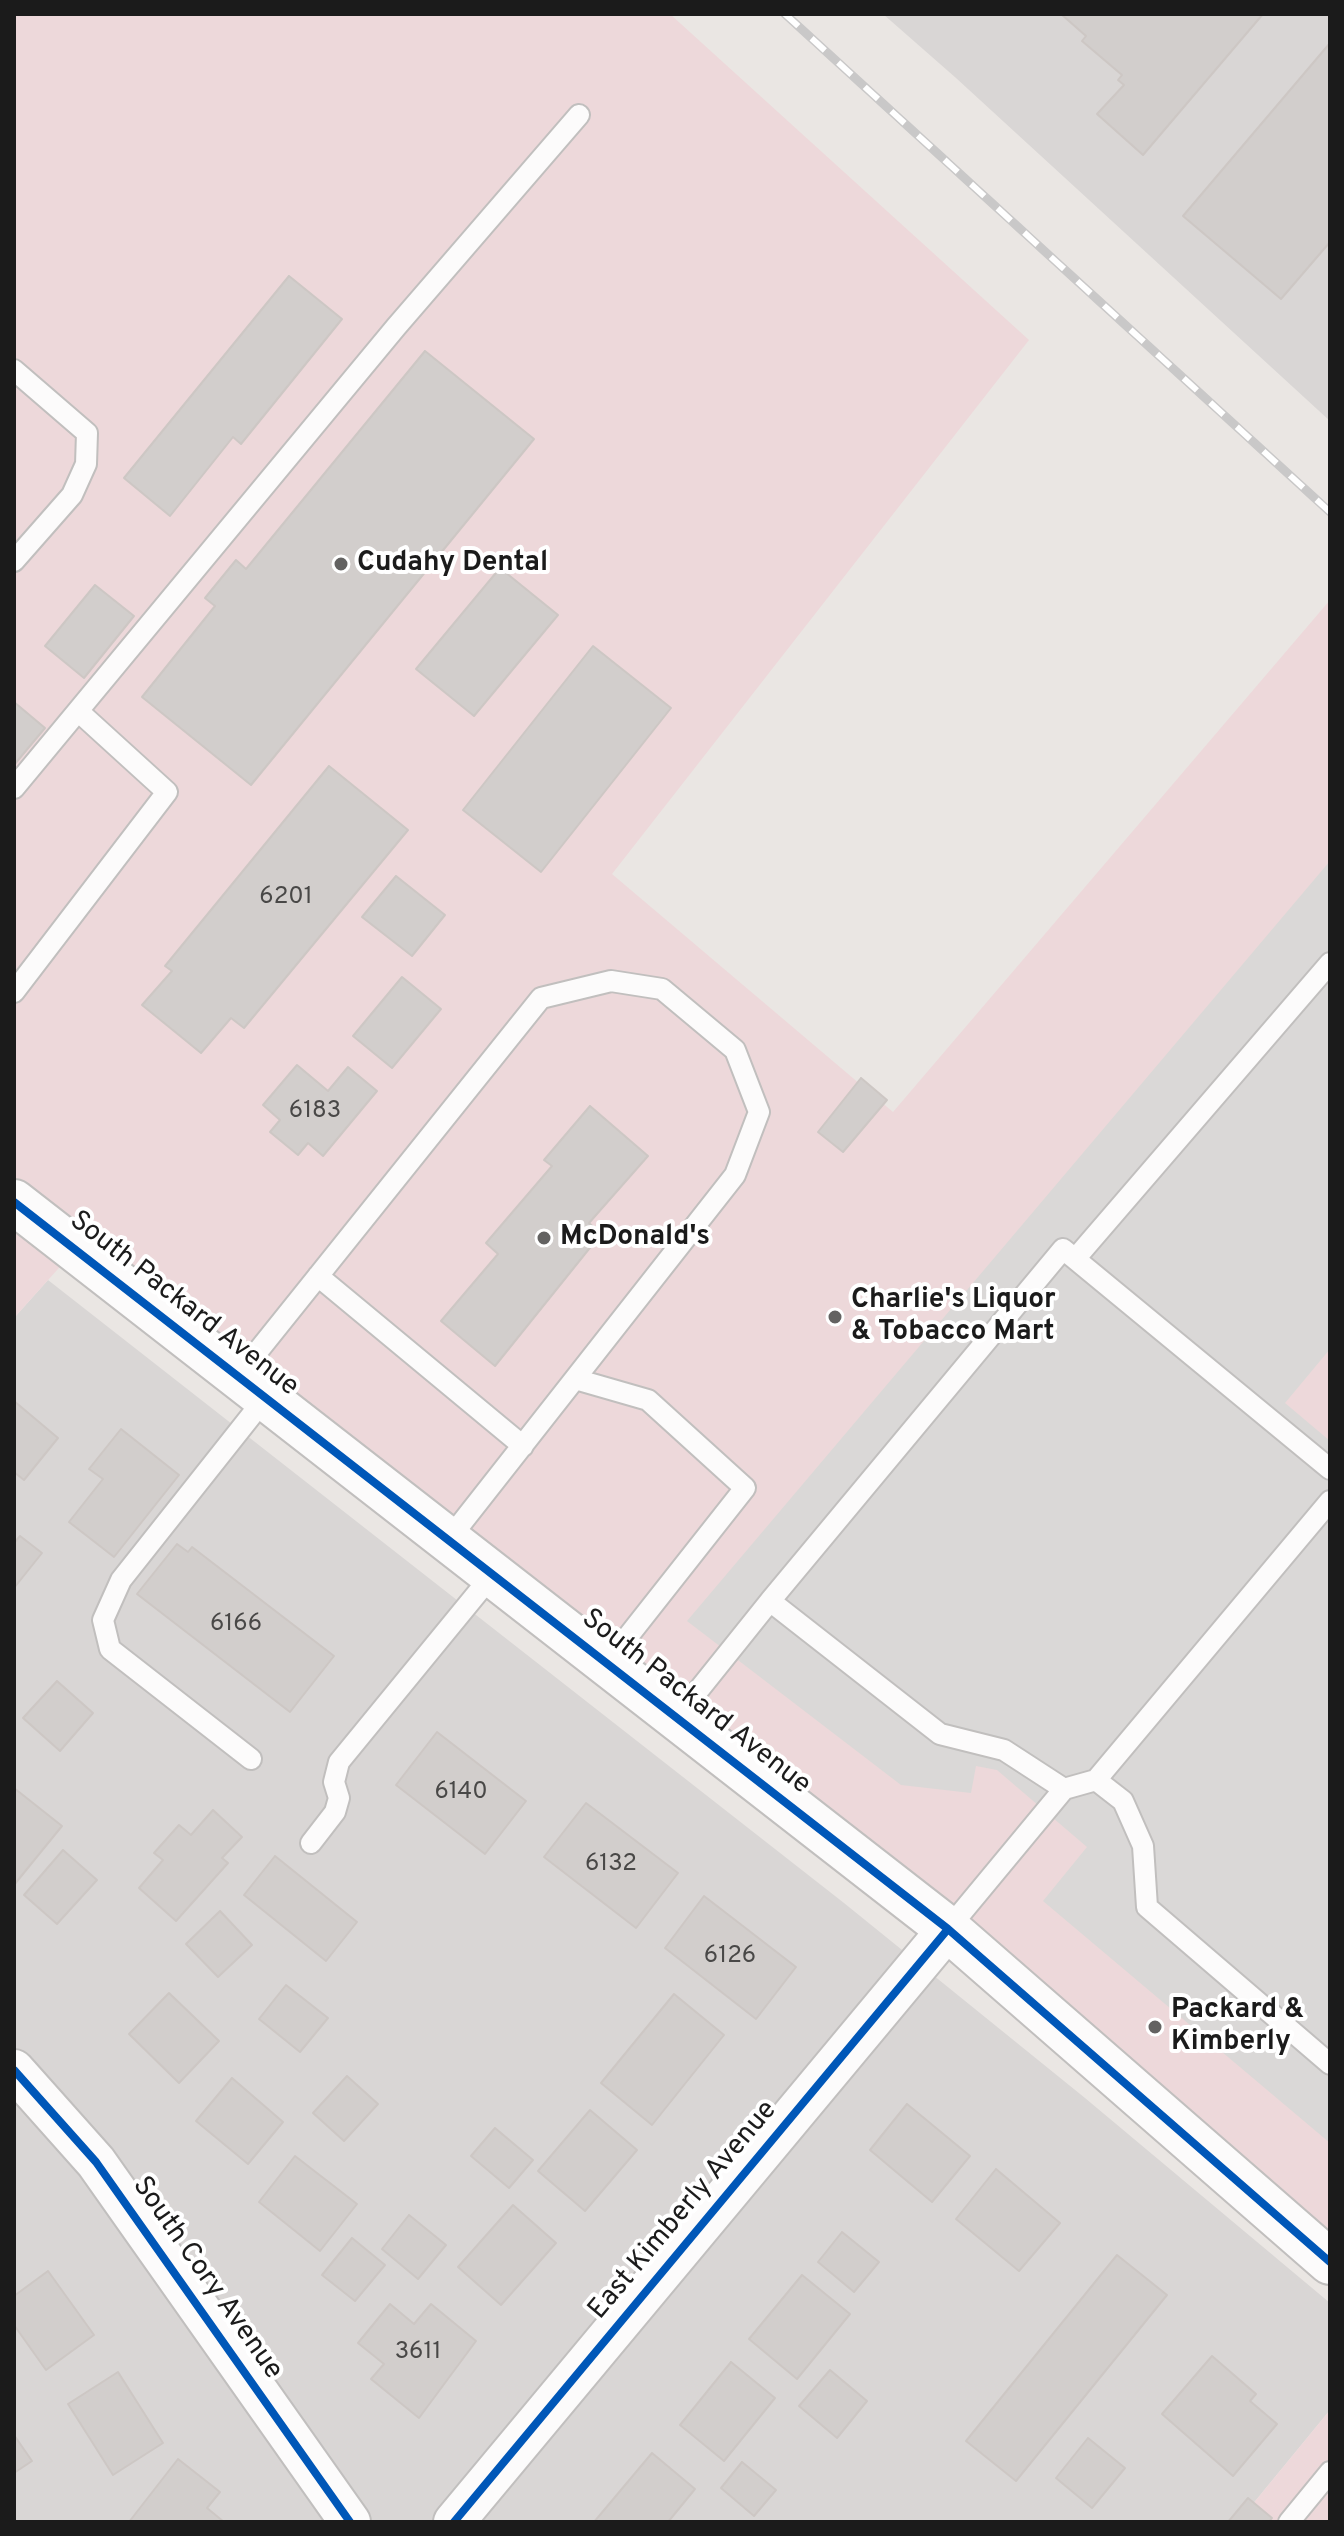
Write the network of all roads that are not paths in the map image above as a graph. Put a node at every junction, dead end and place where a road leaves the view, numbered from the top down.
1 (579, 115) dead end
2 (14, 370) edge
3 (14, 561) edge
4 (78, 711) junction
5 (14, 788) edge
6 (1330, 963) edge
7 (14, 992) edge
8 (14, 1202) edge
9 (1075, 1259) junction
10 (318, 1276) junction
11 (575, 1379) junction
12 (252, 1386) junction
13 (523, 1446) junction
14 (1330, 1469) edge
15 (1330, 1501) edge
16 (449, 1539) junction
17 (493, 1574) junction
18 (770, 1601) junction
19 (607, 1663) junction
20 (677, 1717) junction
21 (251, 1759) dead end
22 (1096, 1780) junction
23 (1064, 1789) junction
24 (311, 1843) dead end
25 (948, 1929) junction
26 (1330, 2064) edge
27 (14, 2070) edge
28 (1330, 2262) edge
29 (1330, 2472) edge
30 (350, 2522) edge
31 (454, 2522) edge
32 (1289, 2522) edge

1 - 4 lane
2 - 3 lane
4 - 5 lane
4 - 7 lane
6 - 9 lane
8 - 12 street, South Packard Avenue
9 - 14 lane
9 - 18 lane
10 - 11 lane
10 - 12 lane
10 - 13 lane
11 - 13 lane
11 - 19 lane
12 - 16 street, South Packard Avenue
12 - 21 lane
13 - 16 lane
15 - 22 lane
16 - 17 street, South Packard Avenue
17 - 19 street, South Packard Avenue
17 - 24 lane
18 - 20 lane
18 - 23 lane
19 - 20 street, South Packard Avenue
20 - 25 street, South Packard Avenue
22 - 23 lane
22 - 26 lane
23 - 25 lane
25 - 28 street, South Packard Avenue
25 - 31 street, East Kimberly Avenue
27 - 30 street, South Cory Avenue
29 - 32 lane

